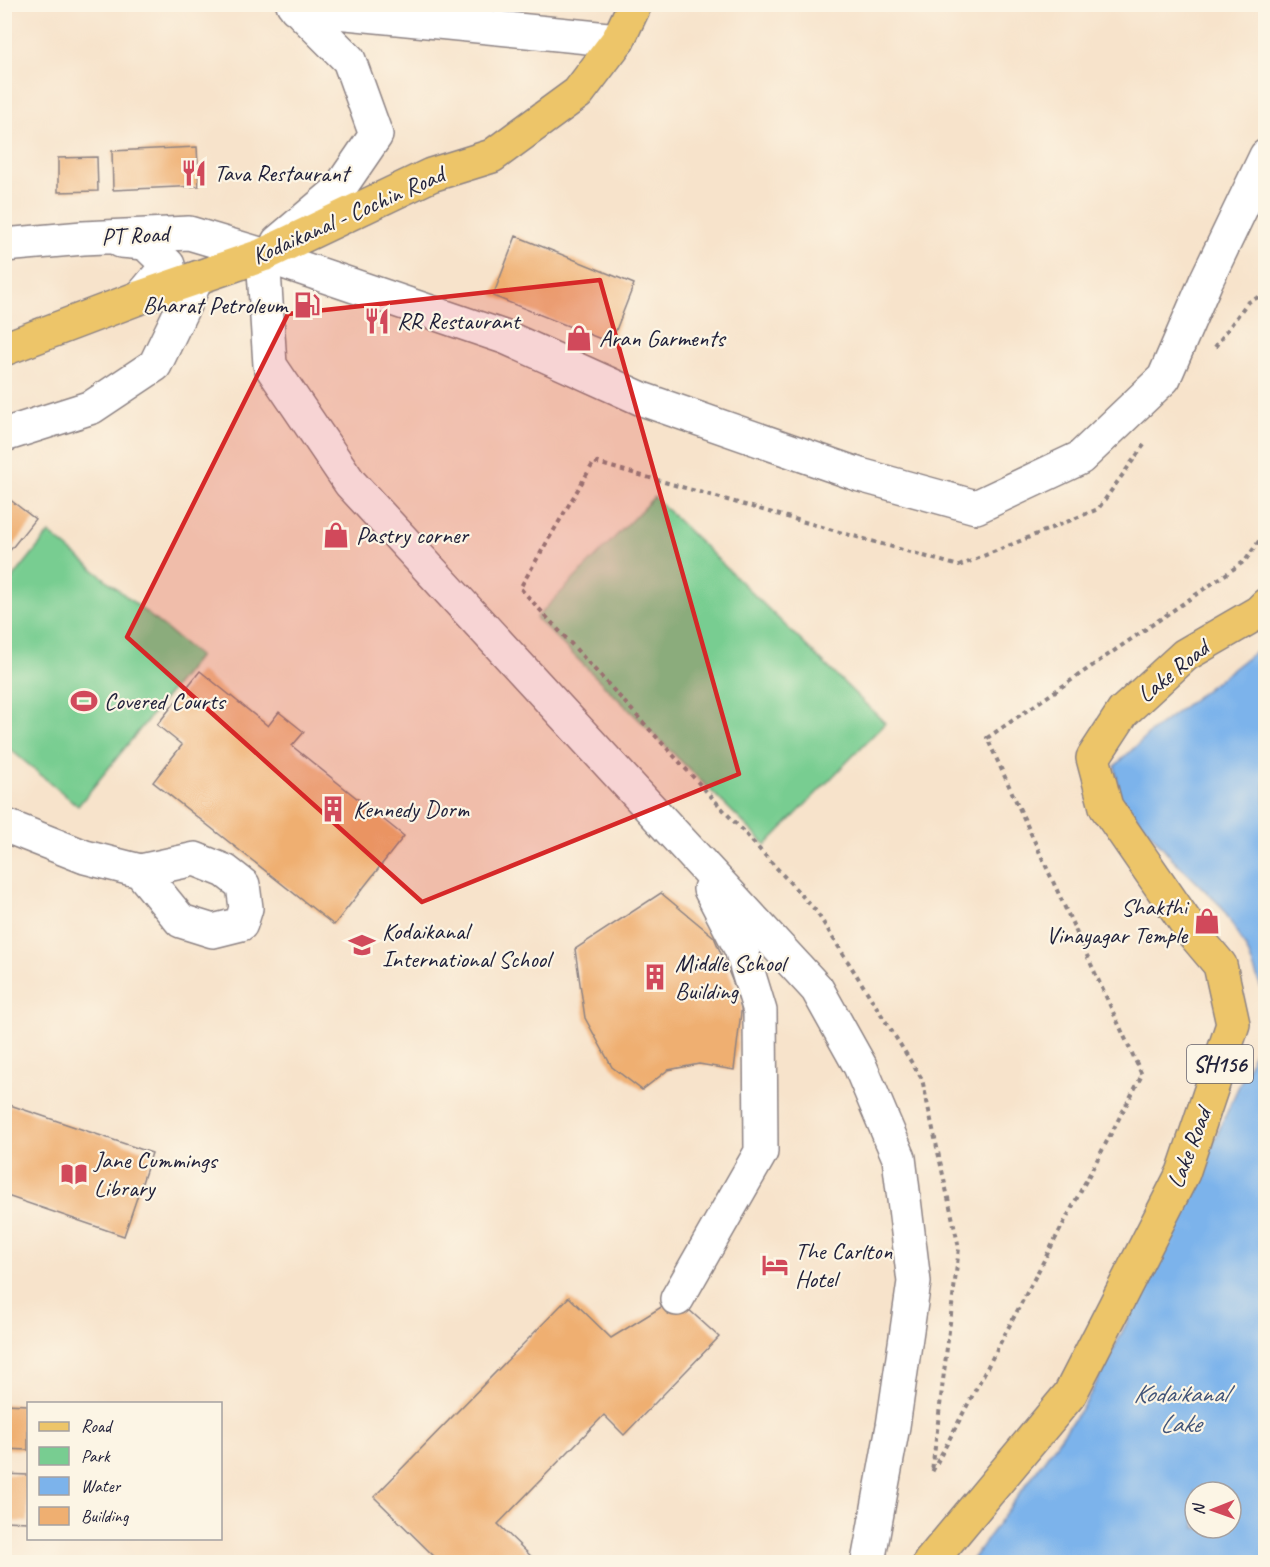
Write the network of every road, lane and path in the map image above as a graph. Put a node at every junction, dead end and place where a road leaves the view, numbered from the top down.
1 (635, 4) edge
2 (294, 6) edge
3 (618, 40) junction
4 (1266, 156) edge
5 (83, 238) junction
6 (4, 245) edge
7 (263, 255) junction
8 (197, 278) junction
9 (1266, 293) edge
10 (141, 297) junction
11 (4, 349) edge
12 (1213, 350) dead end
13 (4, 435) edge
14 (1146, 444) dead end
15 (1266, 531) edge
16 (1266, 605) edge
17 (4, 825) edge
18 (693, 855) junction
19 (140, 871) dead end
20 (677, 1299) dead end
21 (868, 1563) edge
22 (930, 1563) edge

1 - 3 main road, Kodaikanal - Cochin Road
2 - 3 street
2 - 7 street
3 - 7 main road, Kodaikanal - Cochin Road
4 - 7 street, PT Road
5 - 6 street, PT Road
5 - 7 street, PT Road
5 - 10 street
7 - 8 main road, Kodaikanal - Cochin Road
7 - 18 street
8 - 10 main road, Kodaikanal - Cochin Road
8 - 13 street
9 - 12 path
10 - 11 main road, Kodaikanal - Cochin Road
14 - 15 path
16 - 22 main road, Lake Road / SH156
17 - 19 street
18 - 20 street
18 - 21 street

